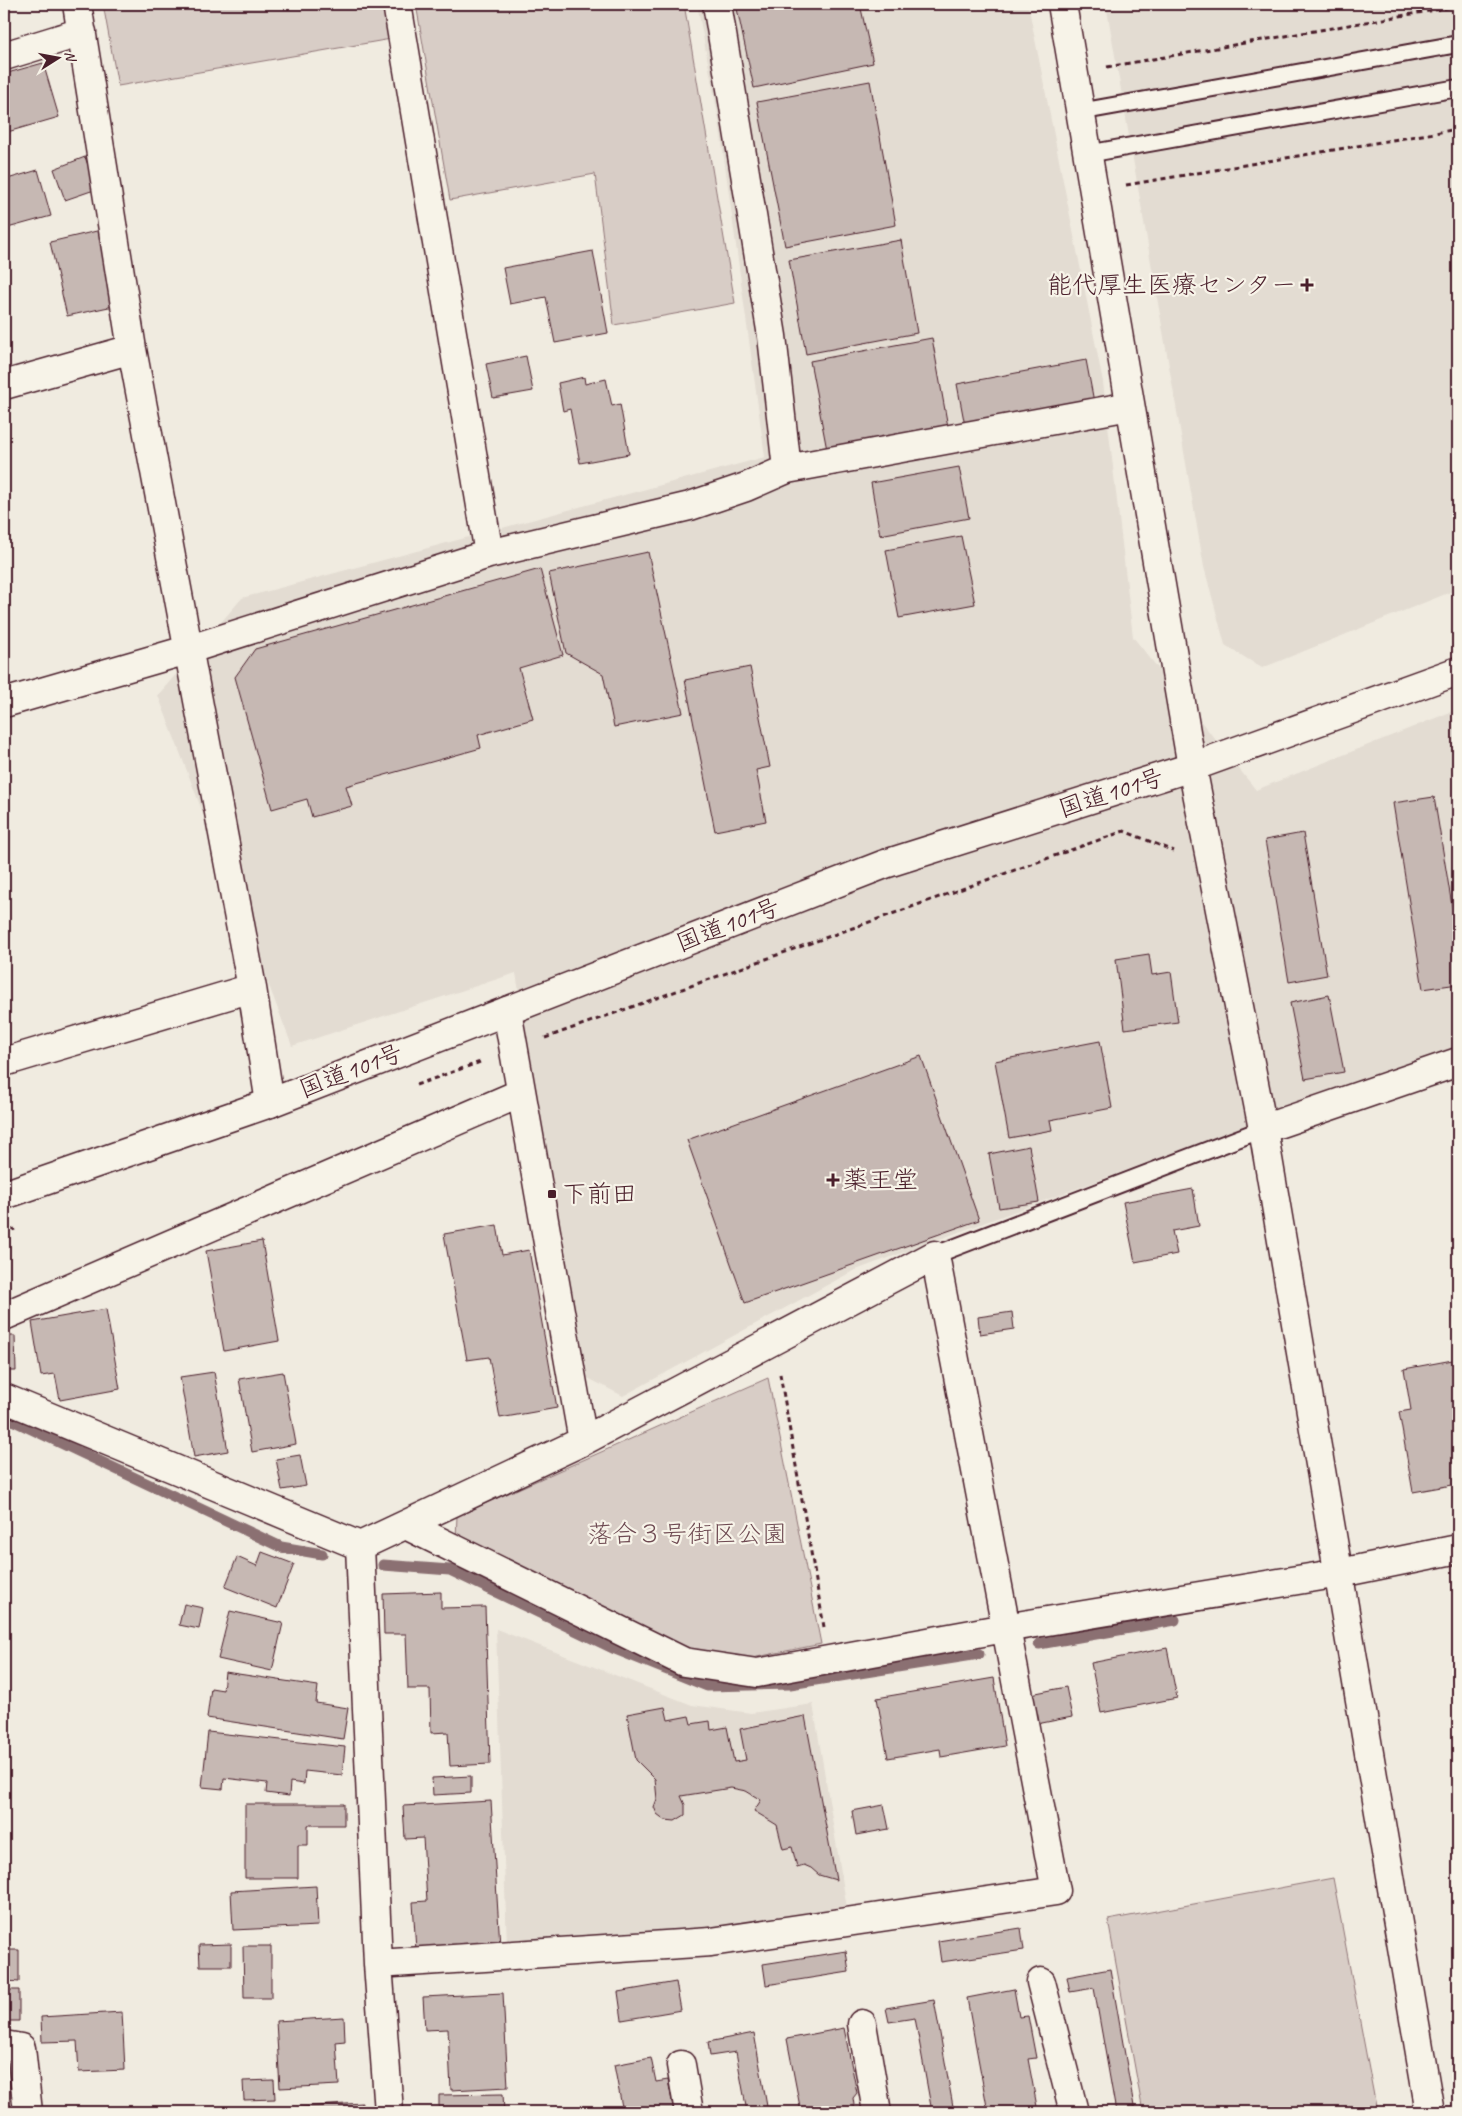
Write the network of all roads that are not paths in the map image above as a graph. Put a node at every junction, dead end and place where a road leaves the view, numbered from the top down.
1 (77, 4) edge
2 (397, 4) edge
3 (717, 4) edge
4 (1062, 4) edge
5 (82, 32) junction
6 (1458, 44) edge
7 (4, 56) edge
8 (1458, 88) edge
9 (1079, 112) junction
10 (1087, 154) junction
11 (132, 349) junction
12 (4, 385) edge
13 (1130, 406) junction
14 (787, 469) junction
15 (489, 554) junction
16 (187, 650) junction
17 (1458, 671) edge
18 (4, 703) edge
19 (1192, 767) junction
20 (252, 988) junction
21 (507, 1011) junction
22 (4, 1062) edge
23 (1458, 1062) edge
24 (521, 1093) junction
25 (270, 1103) junction
26 (1262, 1129) junction
27 (4, 1195) edge
28 (936, 1255) junction
29 (4, 1316) edge
30 (4, 1398) edge
31 (583, 1441) junction
32 (406, 1525) junction
33 (360, 1546) junction
34 (1458, 1549) edge
35 (1340, 1573) junction
36 (1005, 1628) junction
37 (378, 1964) junction
38 (1041, 1982) dead end
39 (862, 2024) dead end
40 (4, 2045) edge
41 (680, 2065) dead end
42 (28, 2112) edge
43 (389, 2112) edge
44 (689, 2112) edge
45 (877, 2112) edge
46 (1074, 2112) edge
47 (1430, 2112) edge

1 - 5 main road
2 - 15 main road
3 - 14 main road
4 - 9 main road
5 - 7 main road
5 - 11 main road
6 - 9 lane
8 - 10 lane
9 - 10 main road
10 - 13 main road
11 - 12 main road
11 - 16 main road
13 - 14 main road
13 - 19 main road
14 - 15 main road
15 - 16 main road
16 - 18 main road
16 - 20 main road
17 - 19 main road, 国道101号
19 - 21 main road, 国道101号
19 - 26 main road
20 - 22 main road
20 - 25 main road
21 - 24 main road
21 - 25 main road, 国道101号
23 - 26 main road
24 - 29 main road
24 - 31 main road
25 - 27 main road, 国道101号
26 - 28 lane
26 - 35 main road
28 - 31 main road
28 - 36 main road
30 - 33 main road
31 - 32 main road
32 - 33 main road
32 - 36 main road
33 - 37 main road
34 - 35 main road
35 - 36 main road
35 - 47 main road
36 - 37 main road
37 - 43 main road
38 - 46 main road
39 - 45 main road
40 - 42 main road
41 - 44 main road

